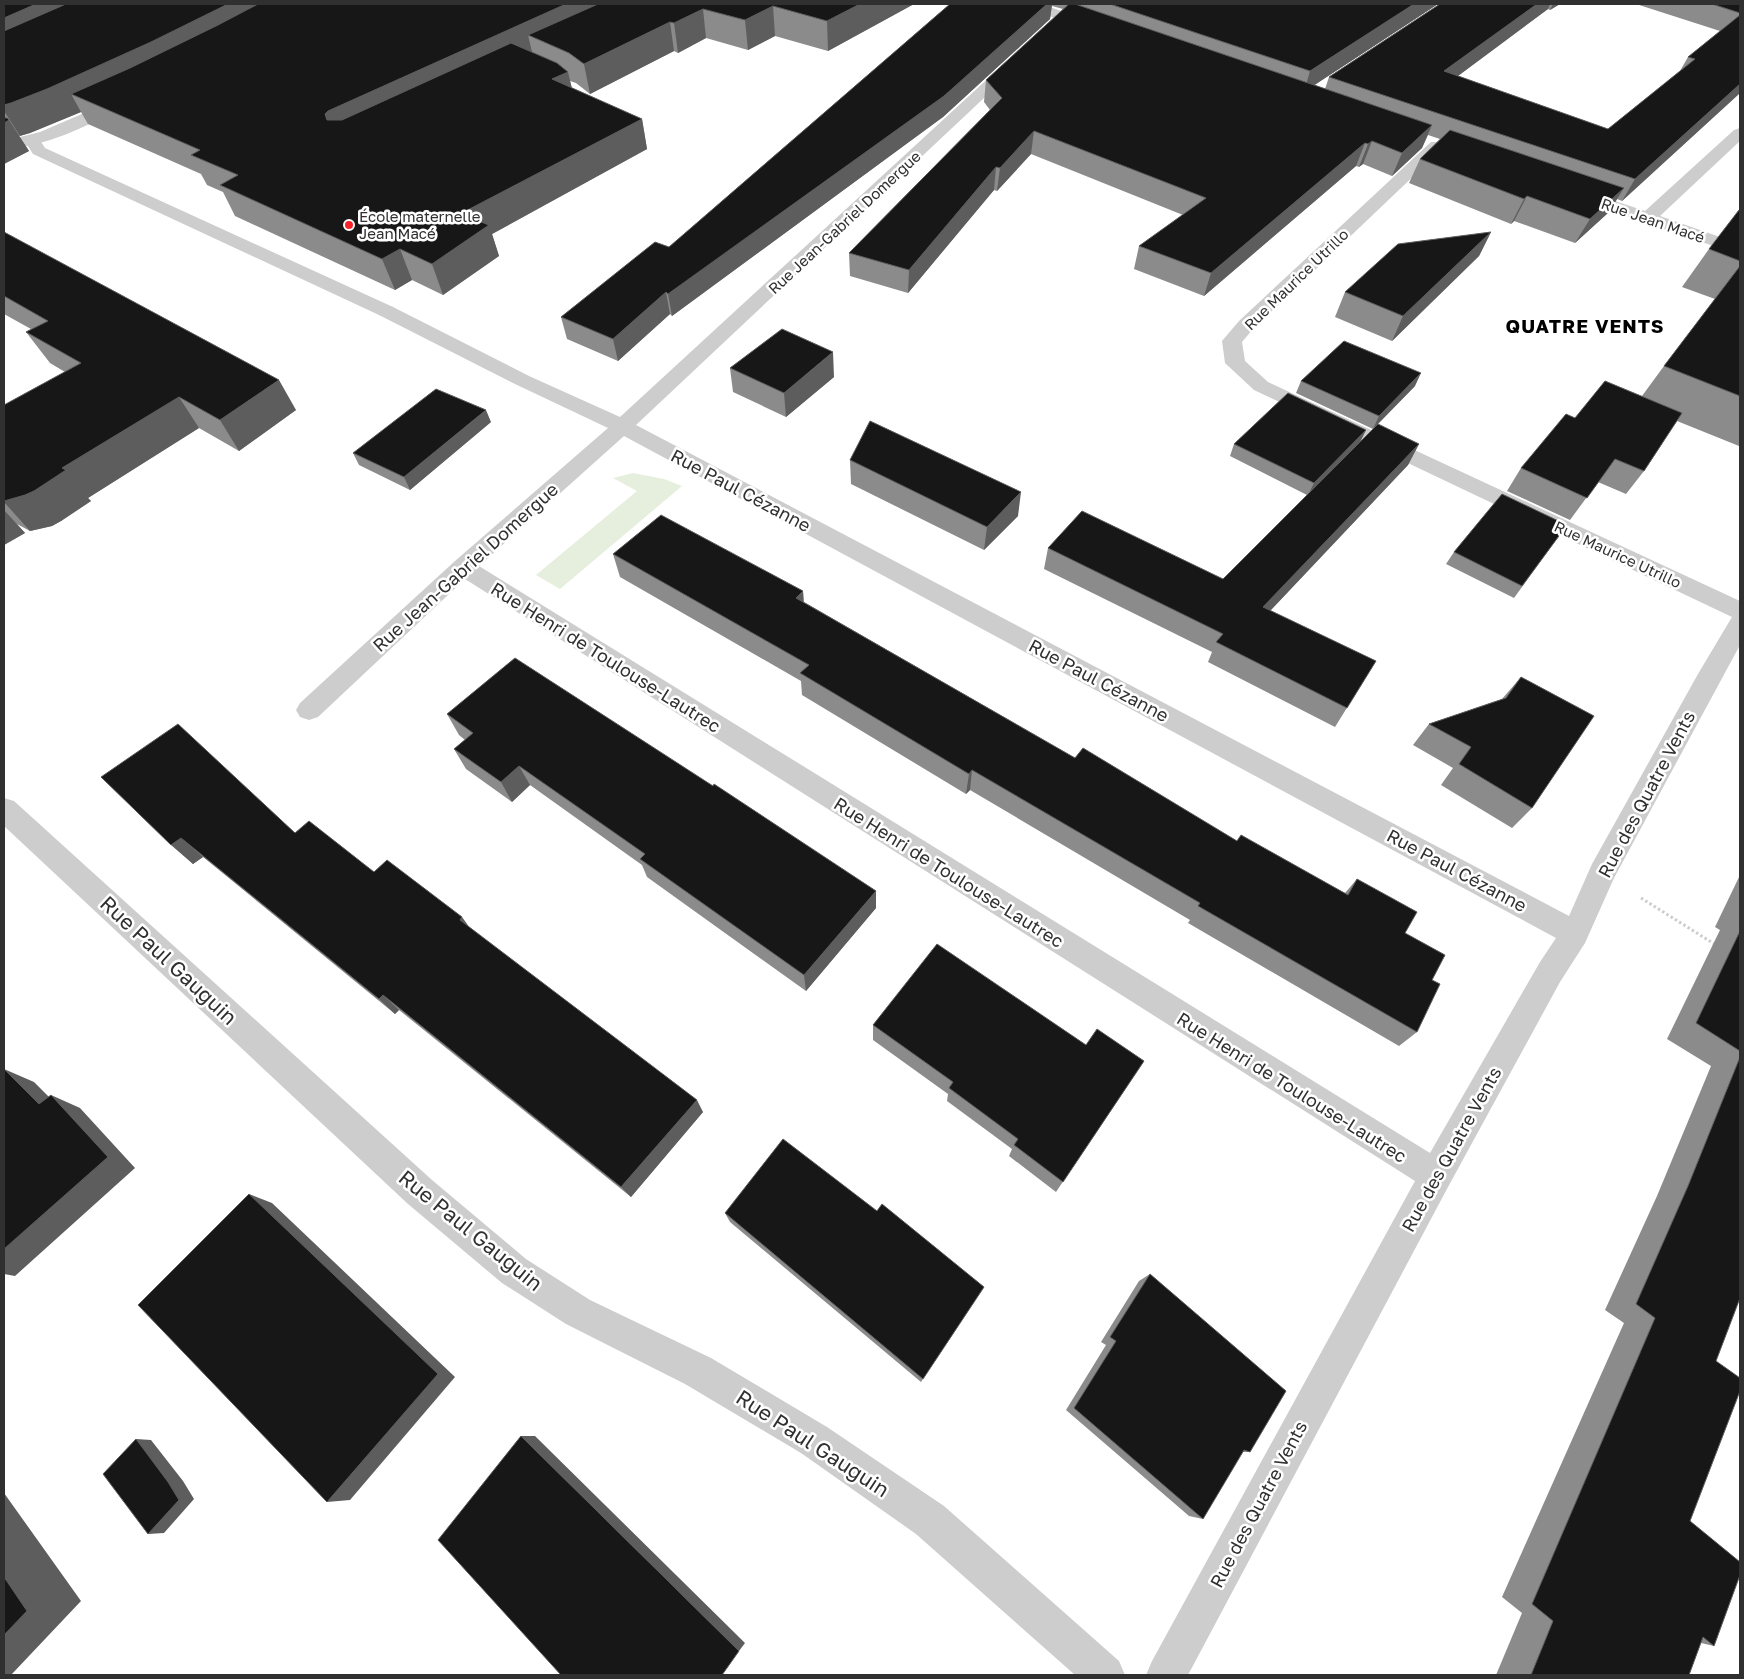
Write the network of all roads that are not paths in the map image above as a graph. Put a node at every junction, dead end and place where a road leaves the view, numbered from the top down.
1 (1028, 4) edge
2 (1066, 17) junction
3 (1050, 29) edge
4 (1112, 33) edge
5 (1028, 50) edge
6 (133, 96) edge
7 (1740, 133) edge
8 (32, 140) junction
9 (4, 143) edge
10 (1436, 145) edge
11 (1565, 189) edge
12 (1648, 218) junction
13 (1740, 250) edge
14 (623, 427) junction
15 (463, 568) junction
16 (1740, 611) edge
17 (1740, 624) edge
18 (309, 710) dead end
19 (4, 809) edge
20 (1575, 934) junction
21 (1436, 1175) junction
22 (1105, 1675) edge
23 (1166, 1675) edge

1 - 2 street
2 - 3 street
2 - 4 street
5 - 14 street, Rue Jean-Gabriel Domergue
6 - 8 street
7 - 12 street
8 - 9 street
8 - 14 street
10 - 16 street, Rue Maurice Utrillo
11 - 12 street, Rue Jean Macé
12 - 13 street, Rue Jean Macé
14 - 15 street, Rue Jean-Gabriel Domergue
14 - 20 street, Rue Paul Cézanne
15 - 18 street, Rue Jean-Gabriel Domergue
15 - 21 street, Rue Henri de Toulouse-Lautrec
17 - 20 street, Rue des Quatre Vents
19 - 22 street, Rue Paul Gauguin
20 - 21 street, Rue des Quatre Vents
21 - 23 street, Rue des Quatre Vents

